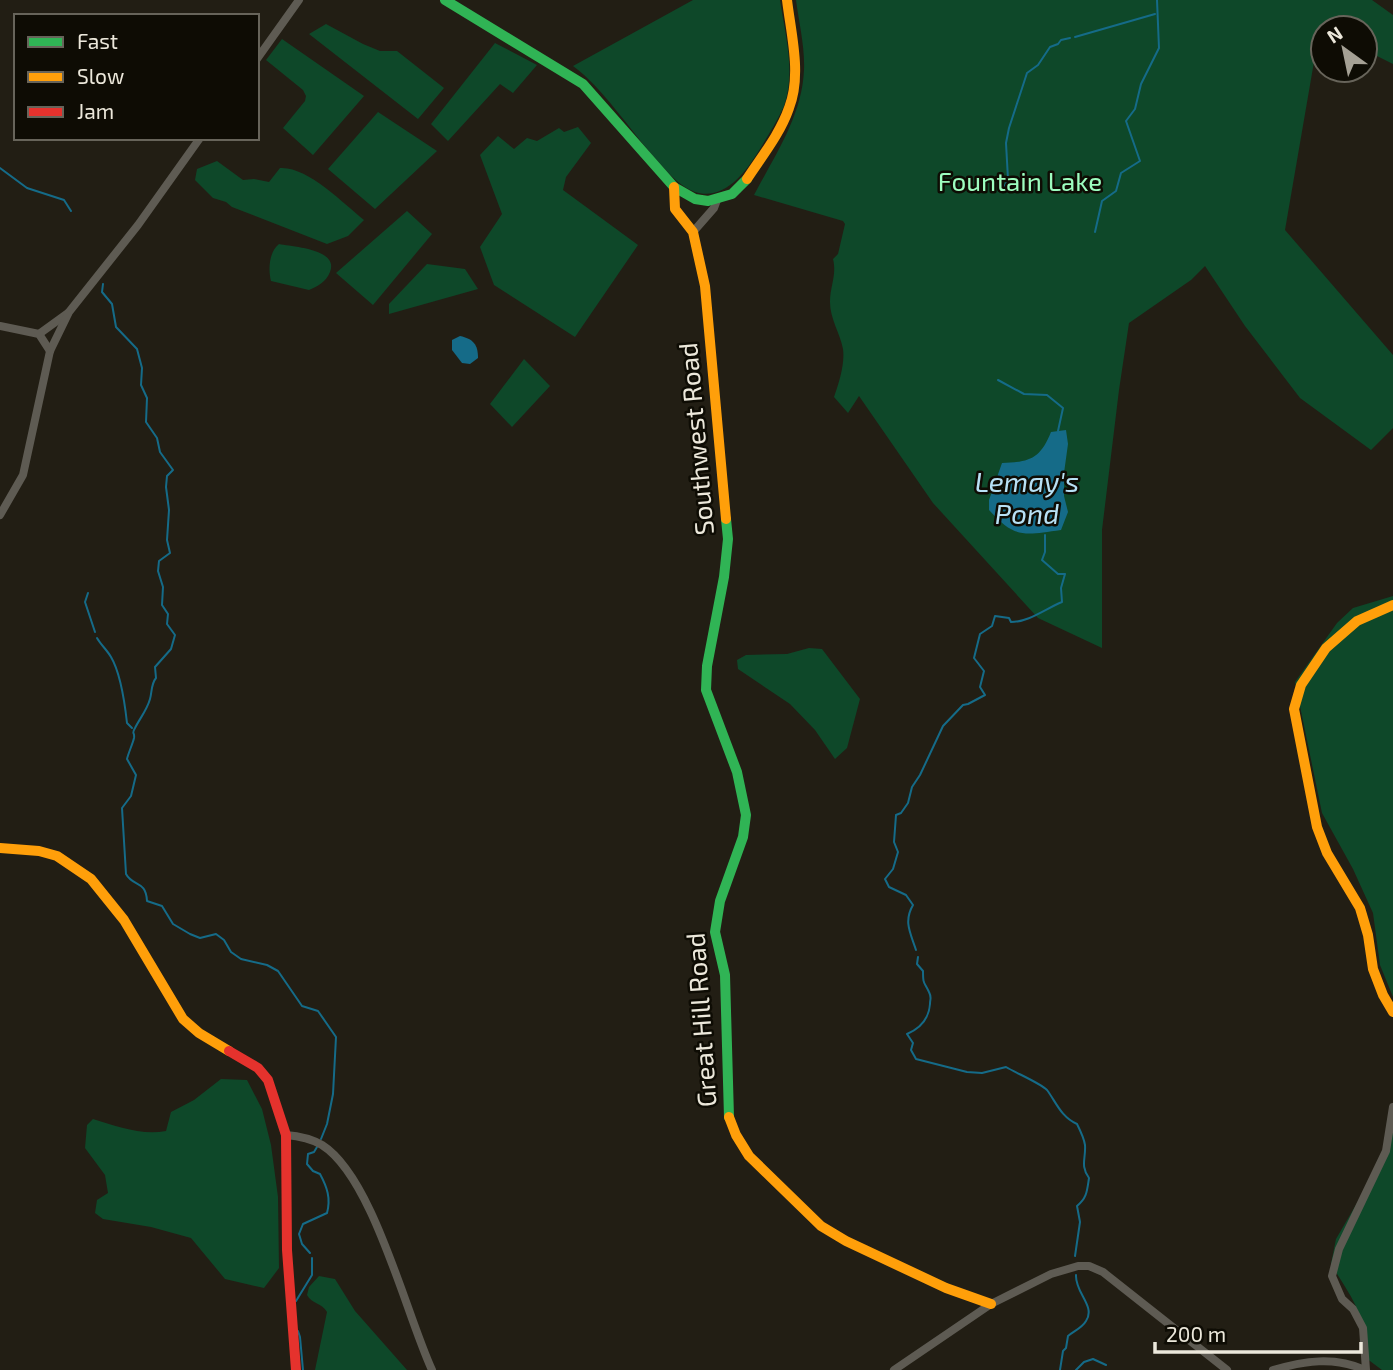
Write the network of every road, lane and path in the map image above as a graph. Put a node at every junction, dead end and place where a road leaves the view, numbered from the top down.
1 (299, 0) edge
2 (445, 0) edge
3 (787, 0) edge
4 (259, 56) edge
5 (199, 140) edge
6 (674, 187) junction
7 (717, 200) junction
8 (693, 232) junction
9 (69, 312) junction
10 (0, 326) edge
11 (39, 334) junction
12 (50, 351) junction
13 (0, 515) edge
14 (1393, 605) edge
15 (711, 643) joint
16 (0, 848) edge
17 (1393, 1012) edge
18 (1393, 1107) edge
19 (286, 1135) junction
20 (991, 1304) junction
21 (296, 1370) edge
22 (432, 1370) edge
23 (894, 1370) edge
24 (1227, 1370) edge
25 (1273, 1370) edge
26 (1365, 1370) edge

1 - 4 street
2 - 6 street
3 - 7 street
5 - 9 street
6 - 7 street
6 - 8 street, Southwest Road
7 - 8 street
8 - 15 street, Southwest Road
9 - 11 street
9 - 12 street
10 - 11 street
11 - 12 street
12 - 13 street
14 - 17 street
15 - 20 street, Great Hill Road
16 - 19 street
18 - 26 street
19 - 21 street
19 - 22 street
20 - 23 street
20 - 24 street
25 - 26 street

